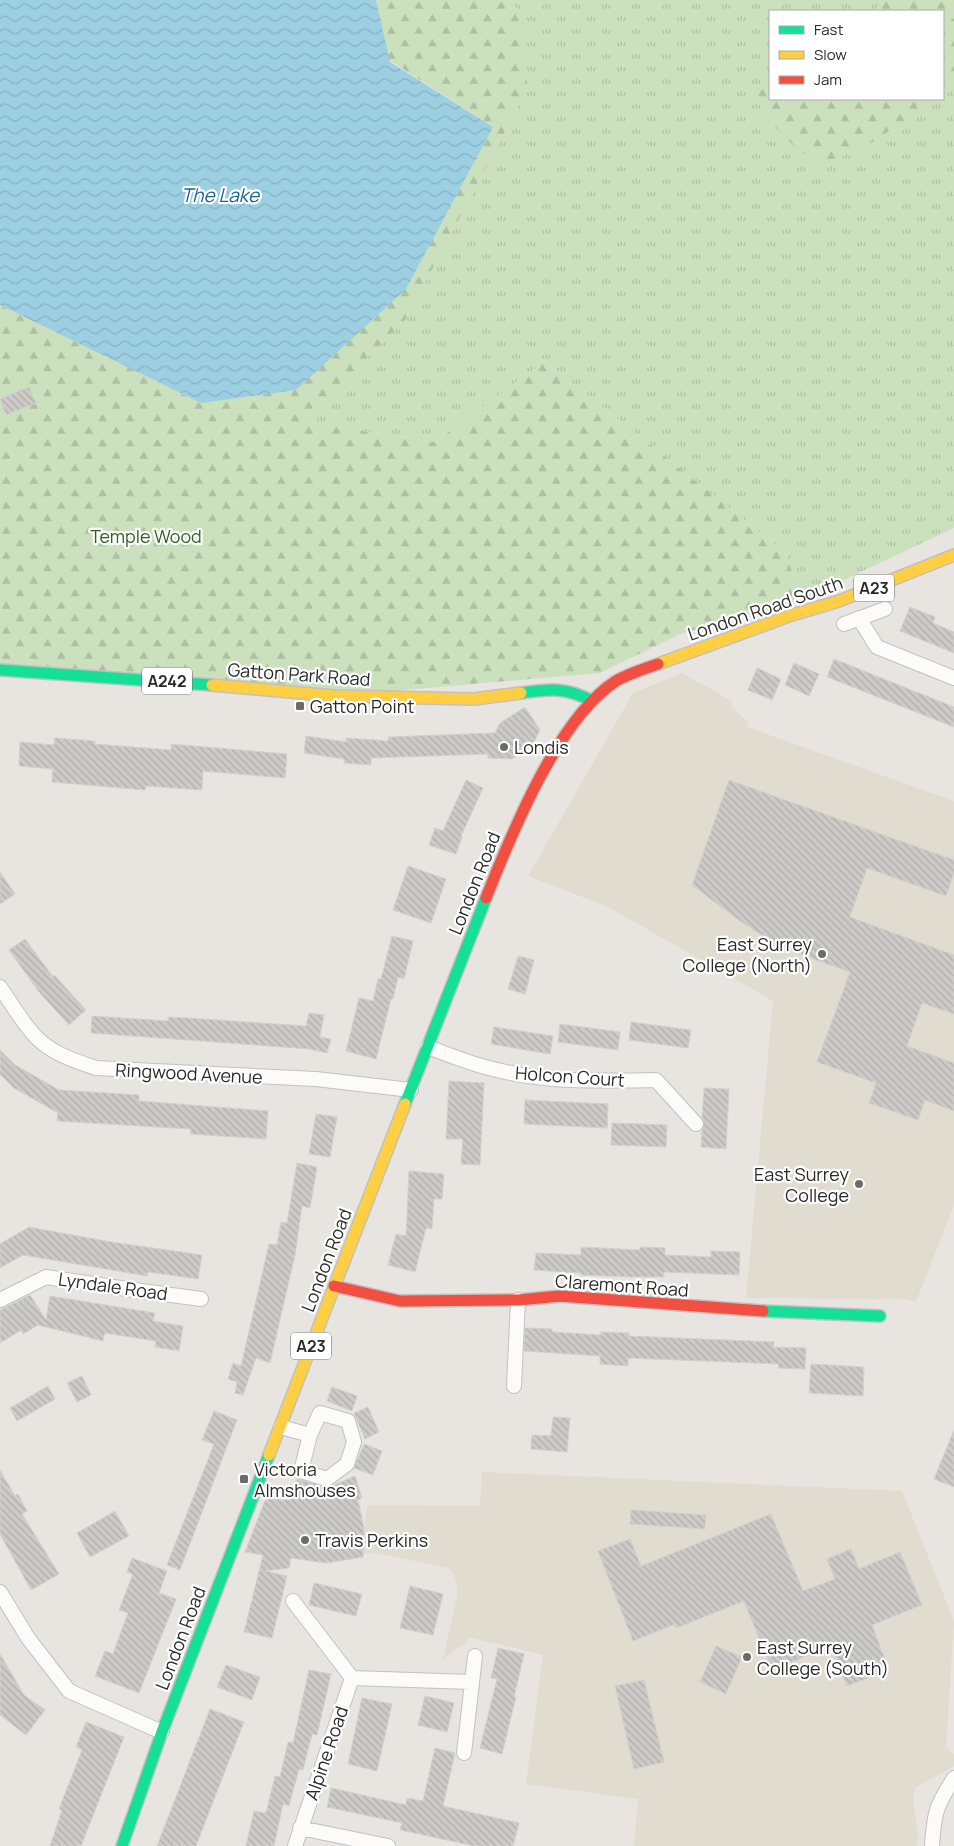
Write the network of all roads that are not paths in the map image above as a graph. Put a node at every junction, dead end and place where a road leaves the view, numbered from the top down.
1 (954, 555) edge
2 (885, 609) dead end
3 (859, 618) junction
4 (844, 624) dead end
5 (0, 670) edge
6 (954, 678) edge
7 (592, 701) junction
8 (0, 987) edge
9 (428, 1047) junction
10 (411, 1090) junction
11 (696, 1124) dead end
12 (334, 1286) junction
13 (201, 1298) dead end
14 (0, 1300) edge
15 (518, 1300) junction
16 (880, 1316) dead end
17 (514, 1386) dead end
18 (281, 1427) junction
19 (310, 1435) junction
20 (0, 1592) edge
21 (293, 1601) dead end
22 (475, 1656) dead end
23 (352, 1678) junction
24 (472, 1682) junction
25 (162, 1732) junction
26 (464, 1753) dead end
27 (954, 1778) edge
28 (300, 1828) junction
29 (122, 1846) edge
30 (295, 1846) edge
31 (388, 1846) edge
32 (932, 1846) edge

1 - 7 main road, London Road South / A23
2 - 3 street
3 - 4 street
3 - 6 street
5 - 7 main road, Gatton Park Road / A242
7 - 9 main road, London Road / A23
8 - 10 street, Ringwood Avenue
9 - 10 main road, London Road / A23
9 - 11 street, Holcon Court
10 - 12 main road, London Road / A23
12 - 15 main road, Claremont Road
12 - 18 main road, London Road / A23
13 - 14 street, Lyndale Road
15 - 16 main road, Claremont Road
15 - 17 street
18 - 19 street
18 - 25 main road, London Road / A23
19 - 19 street
20 - 25 street
21 - 23 street
22 - 24 street
23 - 24 street
23 - 28 street, Alpine Road
24 - 26 street
25 - 29 main road, London Road / A23
27 - 32 street
28 - 30 street, Alpine Road
28 - 31 street

